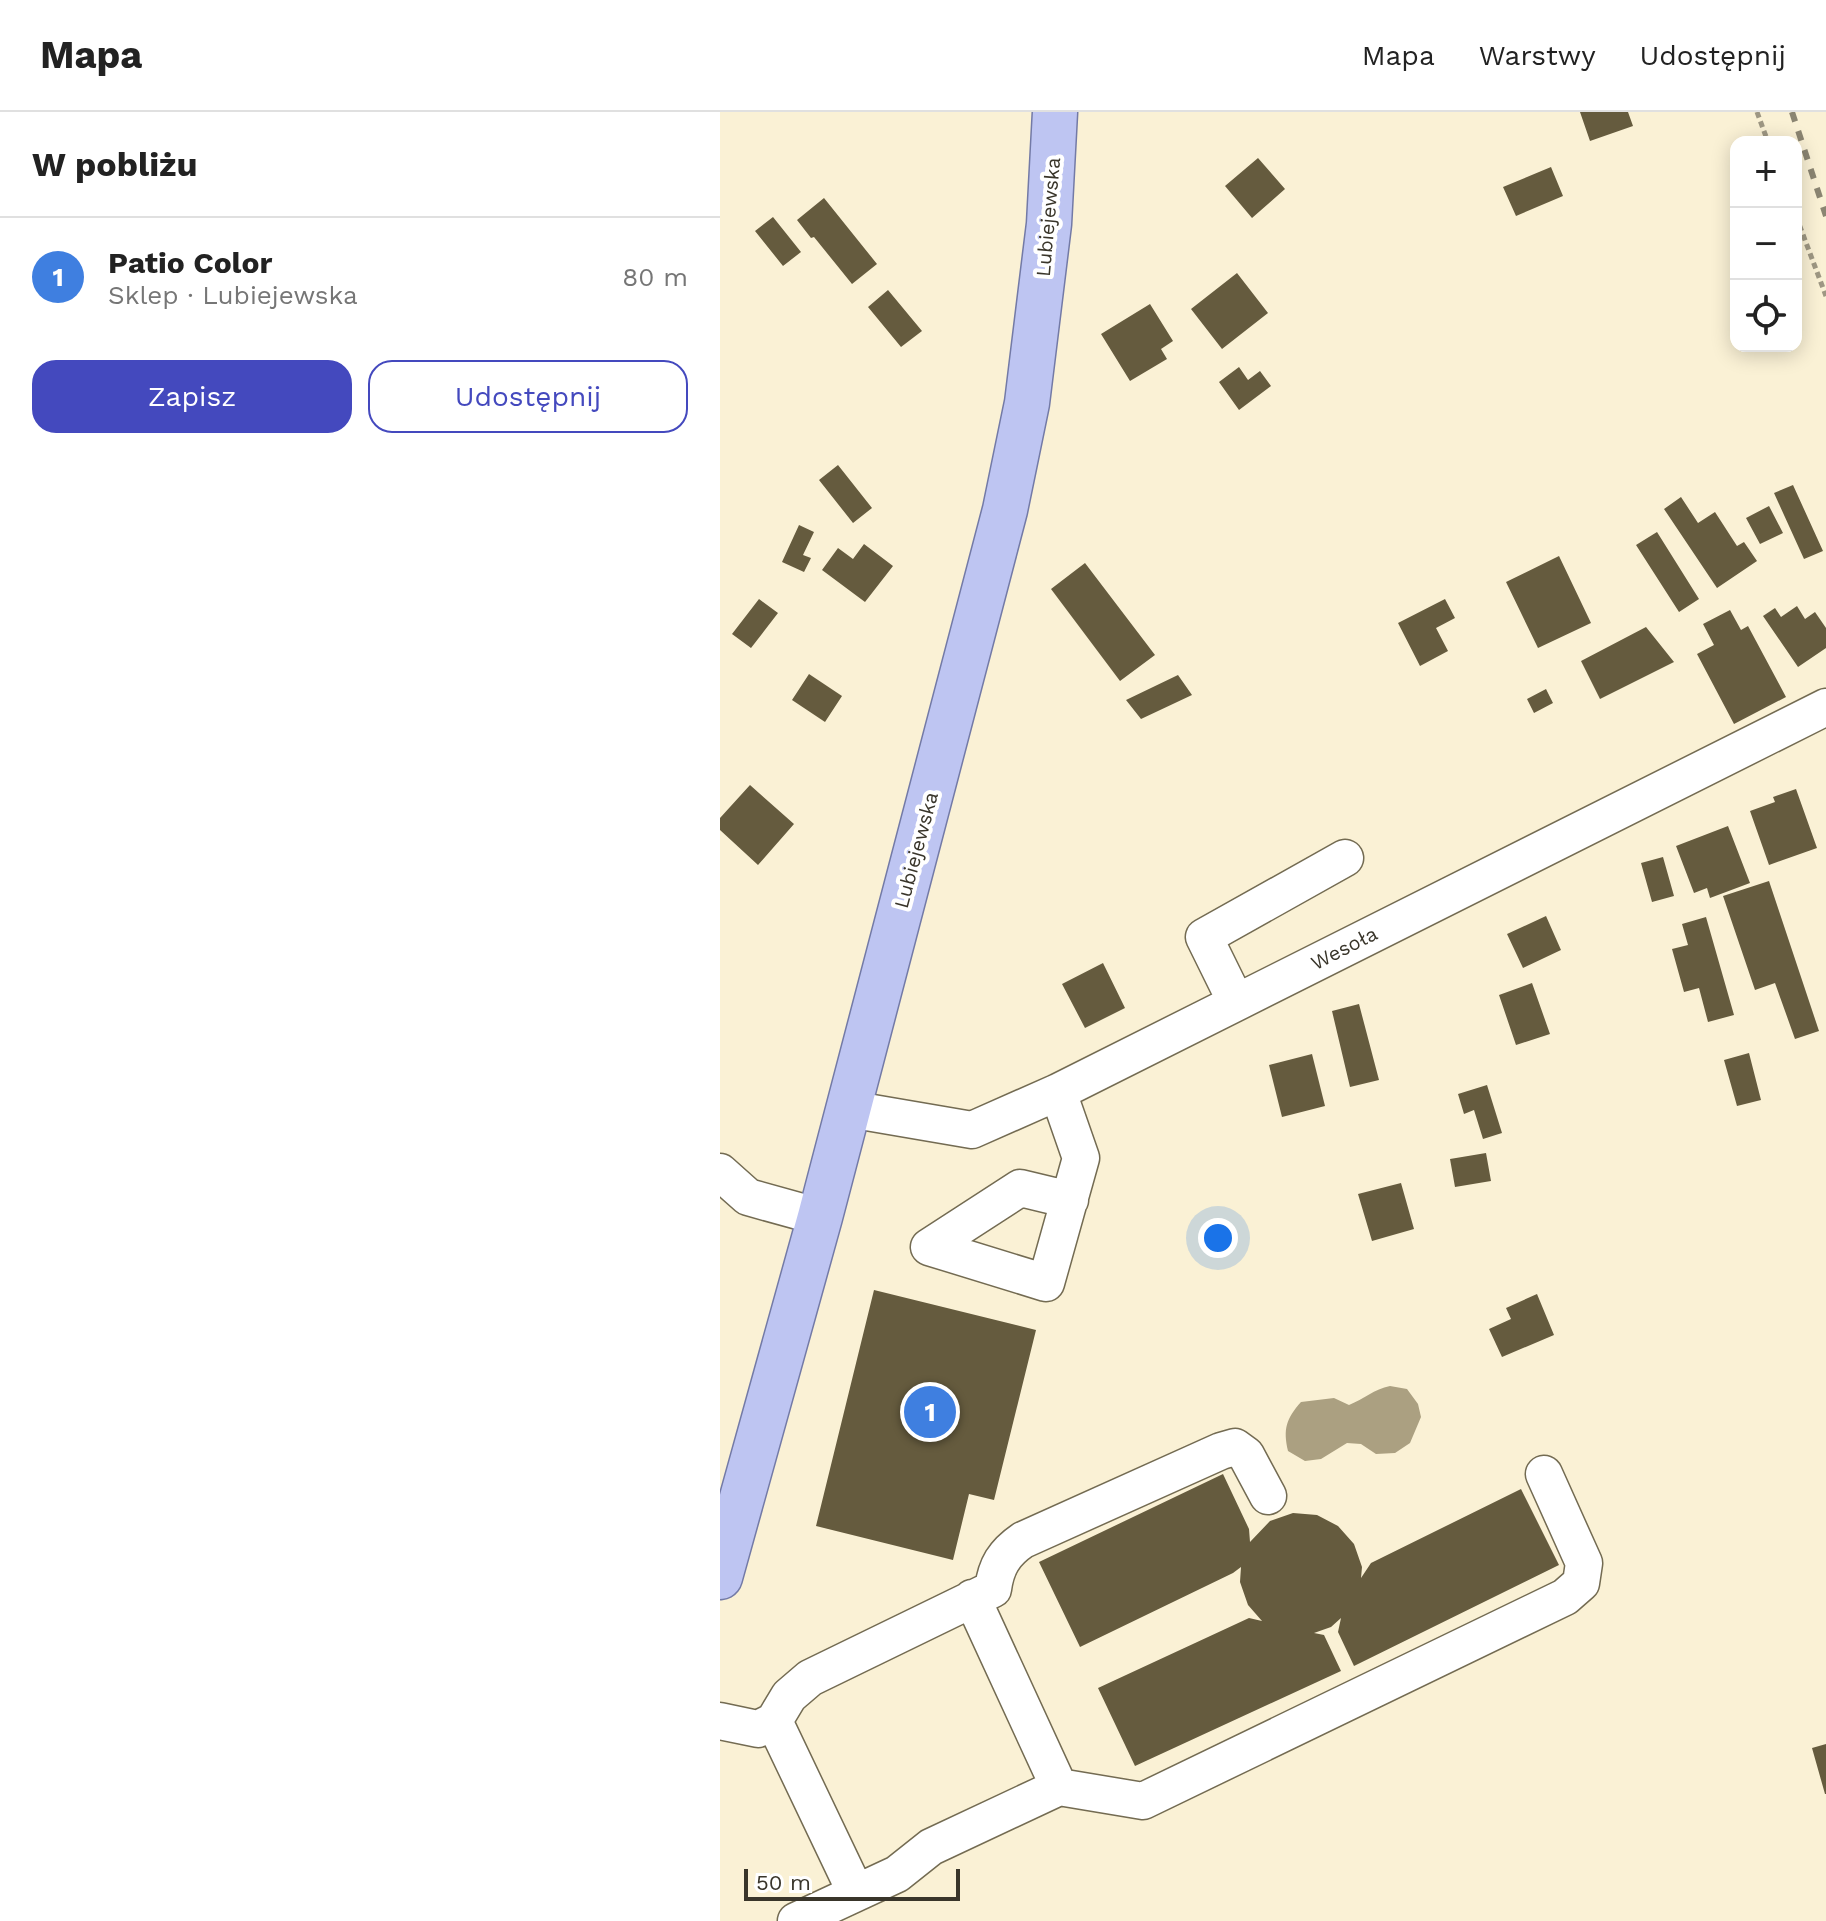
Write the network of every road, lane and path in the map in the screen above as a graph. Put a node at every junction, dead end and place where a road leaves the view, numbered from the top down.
1 (1055, 112) edge
2 (1757, 112) edge
3 (1766, 136) edge
4 (1802, 232) edge
5 (1826, 296) edge
6 (1826, 707) edge
7 (1345, 858) dead end
8 (1236, 1002) junction
9 (1058, 1092) junction
10 (849, 1109) junction
11 (720, 1172) edge
12 (1070, 1200) dead end
13 (820, 1217) junction
14 (1544, 1474) dead end
15 (733, 1480) edge
16 (1268, 1496) dead end
17 (720, 1577) edge
18 (972, 1598) junction
19 (720, 1721) edge
20 (774, 1721) junction
21 (1059, 1787) junction
22 (856, 1893) junction
23 (796, 1921) edge

1 - 10 main road, Lubiejewska
2 - 3 path
4 - 5 path
6 - 8 street, Wesoła
7 - 8 street
8 - 9 street, Wesoła
9 - 10 street, Wesoła
9 - 12 street
10 - 13 main road, Lubiejewska
11 - 13 street
13 - 15 main road, Lubiejewska
14 - 21 street
15 - 17 main road, Lubiejewska
16 - 18 street
18 - 20 street
18 - 21 street
19 - 20 street
20 - 22 street
21 - 22 street
22 - 23 street

